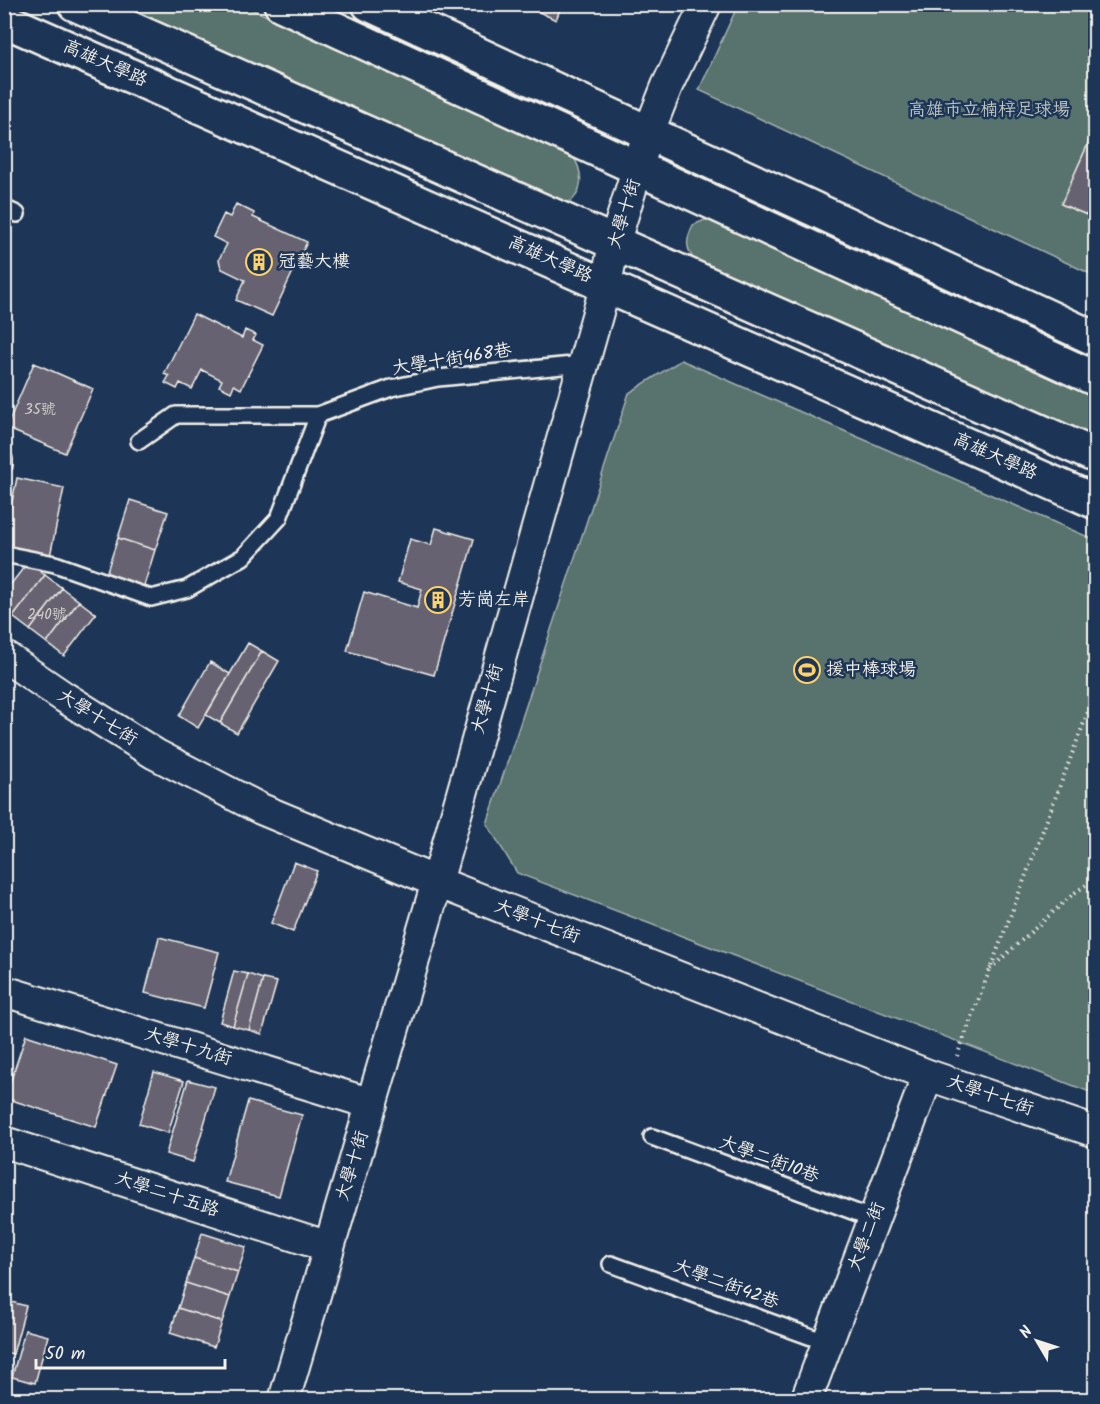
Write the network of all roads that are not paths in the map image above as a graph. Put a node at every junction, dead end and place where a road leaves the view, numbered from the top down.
1 (75, 4) edge
2 (281, 4) edge
3 (369, 4) edge
4 (706, 4) edge
5 (4, 20) edge
6 (648, 134) junction
7 (638, 169) junction
8 (614, 244) junction
9 (606, 284) junction
10 (1095, 339) edge
11 (583, 364) junction
12 (1095, 379) edge
13 (318, 415) junction
14 (139, 441) dead end
15 (1095, 456) edge
16 (4, 459) edge
17 (4, 465) edge
18 (1095, 502) edge
19 (4, 554) edge
20 (4, 656) edge
21 (437, 882) junction
22 (4, 991) edge
23 (937, 1079) junction
24 (372, 1104) junction
25 (1095, 1132) edge
26 (652, 1137) dead end
27 (4, 1142) edge
28 (874, 1219) junction
29 (329, 1247) junction
30 (611, 1264) dead end
31 (828, 1343) junction
32 (284, 1400) edge
33 (806, 1400) edge

1 - 8 street
2 - 7 street
3 - 6 street
4 - 6 street, 大學十街
5 - 9 street, 高雄大學路
6 - 7 street, 大學十街
6 - 10 street
7 - 8 street, 大學十街
7 - 12 street
8 - 9 street, 大學十街
8 - 15 street
9 - 11 street, 大學十街
9 - 18 street, 高雄大學路
11 - 13 lane, 大學十街468巷
11 - 21 street, 大學十街
13 - 14 lane
13 - 19 lane
16 - 17 lane
20 - 21 street, 大學十七街
21 - 23 street, 大學十七街
21 - 24 street, 大學十街
22 - 24 street, 大學十九街
23 - 25 street, 大學十七街
23 - 28 street, 大學二街
24 - 29 street, 大學十街
26 - 28 lane, 大學二街10巷
27 - 29 street, 大學二十五路
28 - 31 street, 大學二街
29 - 32 street, 大學十街
30 - 31 lane, 大學二街42巷
31 - 33 street, 大學二街

